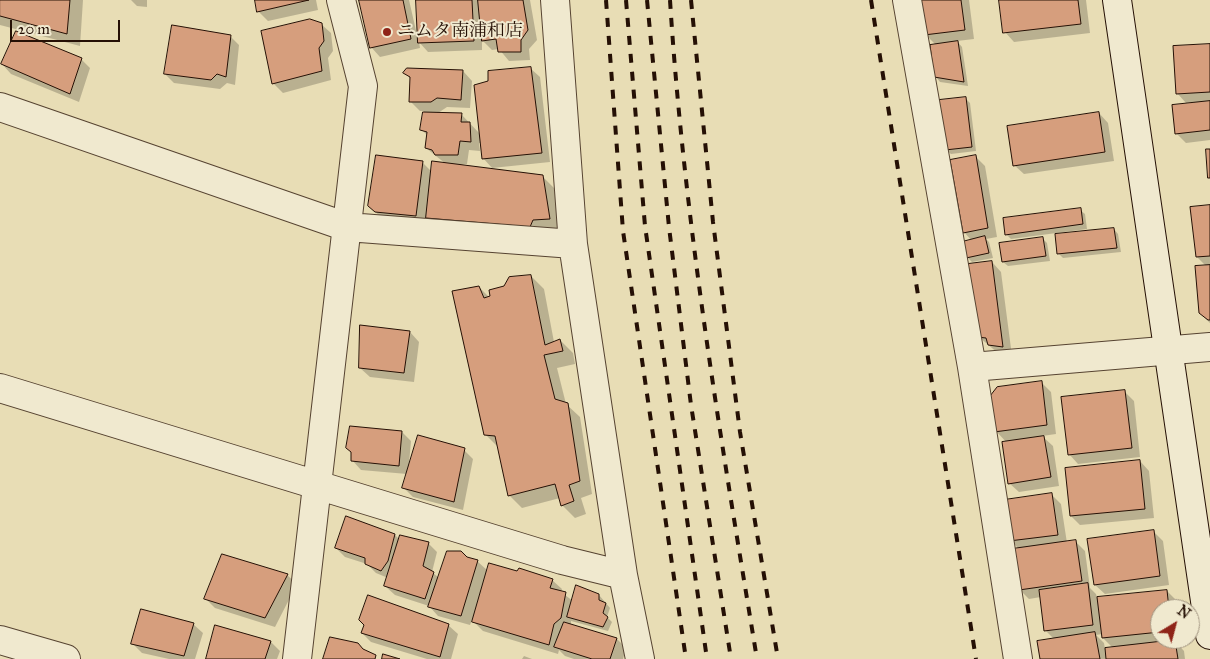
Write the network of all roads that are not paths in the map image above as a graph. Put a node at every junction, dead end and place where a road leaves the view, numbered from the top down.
1 (341, 0) edge
2 (555, 0) edge
3 (907, 0) edge
4 (1117, 0) edge
5 (0, 107) edge
6 (347, 227) junction
7 (573, 244) junction
8 (1210, 347) edge
9 (1170, 350) junction
10 (972, 367) junction
11 (0, 388) edge
12 (318, 486) junction
13 (623, 575) junction
14 (1210, 635) edge
15 (0, 640) edge
16 (66, 659) edge
17 (297, 659) edge
18 (640, 659) edge
19 (1018, 659) edge

1 - 6 street
2 - 7 street
3 - 10 street
4 - 9 street
5 - 6 street
6 - 7 street
6 - 12 street
7 - 13 street
8 - 9 street
9 - 10 street
9 - 14 street
10 - 19 street
11 - 12 street
12 - 13 street
12 - 17 street
13 - 18 street
15 - 16 street

